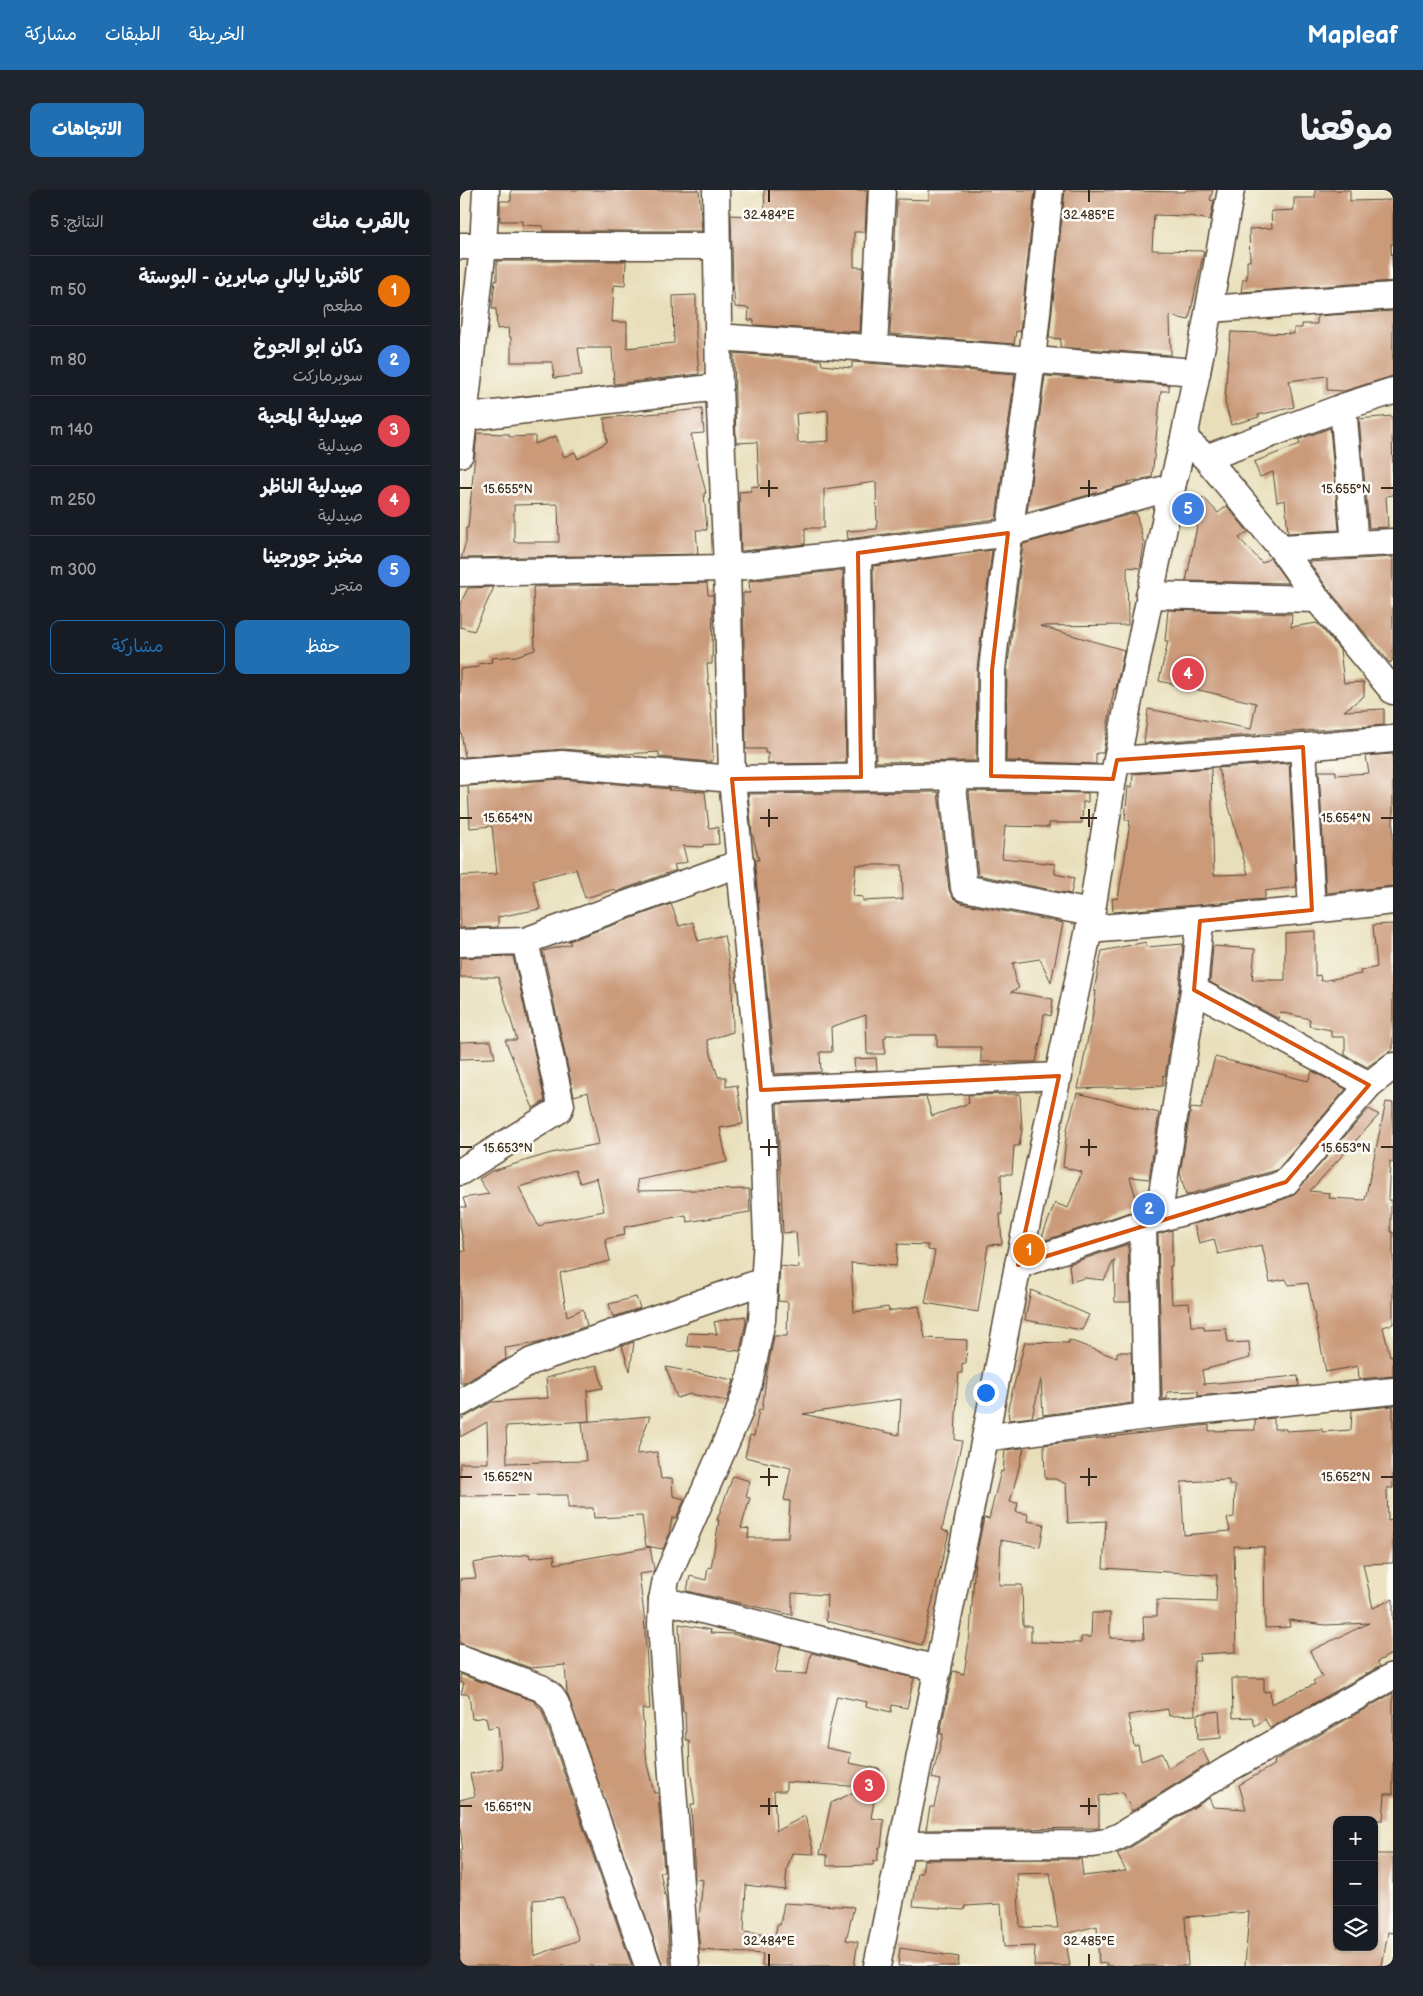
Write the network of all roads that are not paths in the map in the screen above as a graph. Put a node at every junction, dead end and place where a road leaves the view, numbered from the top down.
1 (486, 190) edge
2 (716, 190) edge
3 (882, 190) edge
4 (1050, 190) edge
5 (1232, 190) edge
6 (471, 246) edge
7 (716, 246) junction
8 (1393, 296) edge
9 (1209, 309) junction
10 (718, 337) junction
11 (874, 348) junction
12 (1032, 360) junction
13 (1197, 372) junction
14 (719, 387) junction
15 (1393, 391) edge
16 (1343, 407) junction
17 (462, 418) edge
18 (1184, 438) junction
19 (460, 454) edge
20 (1206, 458) junction
21 (1172, 487) junction
22 (1008, 534) junction
23 (1393, 542) edge
24 (1355, 544) junction
25 (1281, 548) junction
26 (858, 553) junction
27 (727, 568) junction
28 (460, 573) edge
29 (1150, 595) junction
30 (1317, 599) junction
31 (1393, 691) edge
32 (1393, 739) edge
33 (1303, 747) junction
34 (1115, 769) junction
35 (460, 772) edge
36 (991, 776) junction
37 (861, 777) junction
38 (952, 777) junction
39 (732, 779) junction
40 (742, 863) junction
41 (1393, 901) edge
42 (1312, 910) junction
43 (1090, 921) junction
44 (1200, 921) junction
45 (525, 941) junction
46 (460, 943) edge
47 (1194, 990) junction
48 (1393, 1066) edge
49 (1059, 1076) junction
50 (1370, 1085) junction
51 (761, 1090) junction
52 (460, 1172) edge
53 (1151, 1221) junction
54 (1018, 1265) junction
55 (764, 1282) junction
56 (1393, 1391) edge
57 (460, 1404) edge
58 (1147, 1416) junction
59 (985, 1438) junction
60 (662, 1600) junction
61 (460, 1658) edge
62 (938, 1669) junction
63 (1393, 1676) edge
64 (903, 1845) junction
65 (648, 1966) edge
66 (686, 1966) edge
67 (877, 1966) edge

1 - 6 street
2 - 7 street
3 - 11 street
4 - 12 street
5 - 9 street
6 - 7 street
6 - 17 street
7 - 10 street
8 - 9 street
9 - 13 street
10 - 11 street
10 - 14 street
11 - 12 street
12 - 13 street
12 - 22 street
13 - 18 street
14 - 17 street
14 - 27 street
15 - 16 street
16 - 20 street
16 - 24 street
17 - 19 street
18 - 20 street
18 - 21 street
20 - 25 street
21 - 22 street
21 - 29 street
22 - 26 street
22 - 36 street
23 - 24 street
24 - 25 street
25 - 30 street
26 - 27 street
26 - 37 street
27 - 28 street
27 - 39 street
29 - 30 street
29 - 34 street
30 - 31 street
32 - 33 street
33 - 34 street
33 - 42 street
34 - 36 street
34 - 43 street
35 - 39 street
36 - 38 street
37 - 38 street
37 - 39 street
38 - 43 street
39 - 40 street
40 - 45 street
40 - 51 street
41 - 42 street
42 - 44 street
43 - 44 street
43 - 49 street
44 - 47 street
45 - 46 street
45 - 52 street
47 - 50 street
47 - 53 street
48 - 50 street
49 - 51 street
49 - 54 street
50 - 53 street
51 - 55 street
53 - 54 street
53 - 58 street
54 - 59 street
55 - 57 street
55 - 60 street
56 - 58 street
58 - 59 street
59 - 62 street
60 - 62 street
60 - 66 street
61 - 65 street
62 - 64 street
63 - 64 street
64 - 67 street

